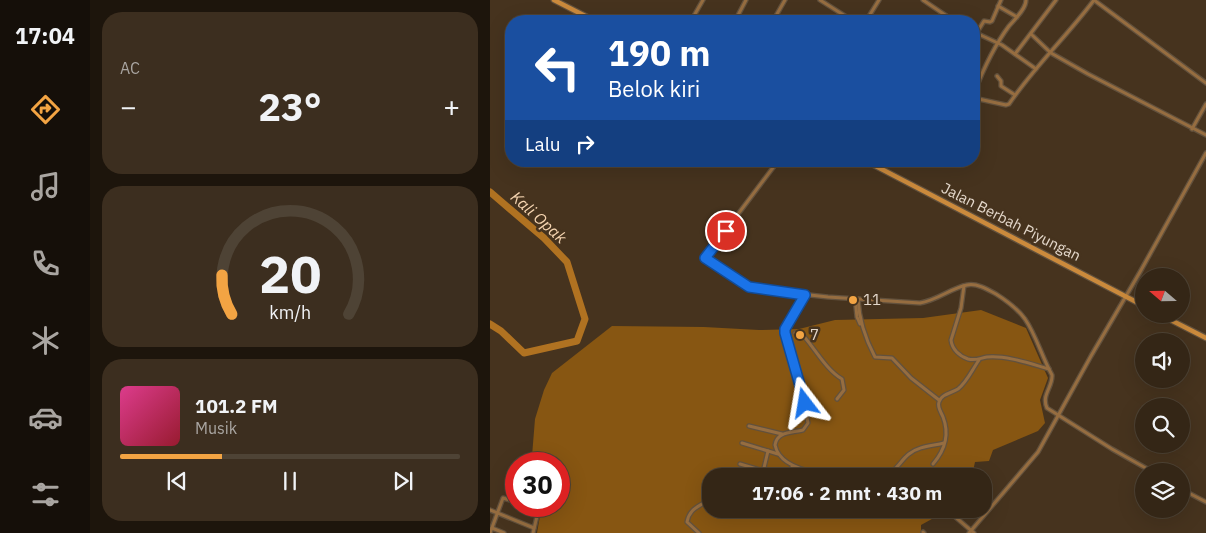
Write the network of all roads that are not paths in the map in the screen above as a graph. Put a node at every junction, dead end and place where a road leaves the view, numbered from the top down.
1 (554, 0) edge
2 (703, 0) edge
3 (746, 0) edge
4 (785, 0) edge
5 (820, 0) edge
6 (879, 0) edge
7 (923, 0) edge
8 (1001, 0) edge
9 (1026, 0) edge
10 (1056, 0) edge
11 (1094, 0) edge
12 (998, 6) junction
13 (583, 15) edge
14 (694, 15) edge
15 (739, 15) edge
16 (776, 15) edge
17 (844, 15) edge
18 (870, 15) edge
19 (945, 15) edge
20 (1017, 17) junction
21 (980, 26) edge
22 (1031, 34) junction
23 (980, 35) edge
24 (998, 43) junction
25 (1051, 53) junction
26 (1016, 54) junction
27 (1036, 68) junction
28 (997, 76) dead end
29 (980, 77) edge
30 (1206, 83) edge
31 (1015, 95) junction
32 (980, 99) edge
33 (1206, 104) edge
34 (1192, 129) junction
35 (1206, 135) edge
36 (1206, 153) edge
37 (773, 167) edge
38 (878, 167) edge
39 (964, 286) junction
40 (805, 295) junction
41 (1124, 296) junction
42 (856, 299) junction
43 (1135, 302) edge
44 (1177, 323) edge
45 (860, 324) dead end
46 (795, 333) dead end
47 (1206, 338) edge
48 (979, 360) junction
49 (1049, 369) junction
50 (837, 399) dead end
51 (939, 400) junction
52 (1057, 416) junction
53 (749, 426) dead end
54 (782, 435) junction
55 (742, 443) dead end
56 (944, 443) junction
57 (768, 451) junction
58 (778, 454) junction
59 (1138, 463) edge
60 (740, 464) dead end
61 (932, 464) dead end
62 (792, 467) joint
63 (752, 468) edge
64 (764, 468) edge
65 (1190, 493) edge
66 (505, 499) edge
67 (702, 502) edge
68 (1206, 502) edge
69 (490, 510) edge
70 (498, 513) junction
71 (537, 517) edge
72 (956, 518) edge
73 (492, 528) junction
74 (534, 528) junction
75 (971, 532) edge
76 (490, 533) edge
77 (504, 533) edge
78 (533, 533) edge
79 (699, 533) edge

1 - 13 street
2 - 14 street
3 - 15 street
4 - 16 street
5 - 17 street
6 - 18 street
7 - 19 street
8 - 12 street
9 - 20 street
10 - 22 street
11 - 25 street
11 - 30 street
12 - 20 street
12 - 21 street
20 - 24 street
22 - 25 street
22 - 26 street
23 - 24 street
24 - 26 street
24 - 29 street
25 - 27 street
25 - 34 street
26 - 27 street
27 - 31 street
28 - 31 street
31 - 32 street
33 - 34 street
34 - 35 street
36 - 41 street
37 - 40 street
38 - 41 street, Jalan Berbah Piyungan
39 - 42 street
39 - 48 street
39 - 49 street
40 - 42 street
40 - 54 street
41 - 43 street, Jalan Berbah Piyungan
41 - 52 street
42 - 45 street
42 - 51 street
44 - 47 street
46 - 50 street
48 - 49 street
48 - 51 street
49 - 52 street
51 - 56 street
52 - 59 street
52 - 75 street
53 - 54 street
54 - 58 street
55 - 57 street
56 - 61 street
56 - 62 street
57 - 58 street
57 - 64 street
58 - 62 street
60 - 63 street
65 - 68 street
66 - 70 street
67 - 79 street
69 - 70 street
70 - 73 street
70 - 74 street
71 - 74 street
72 - 75 street
73 - 76 street
73 - 77 street
74 - 78 street

